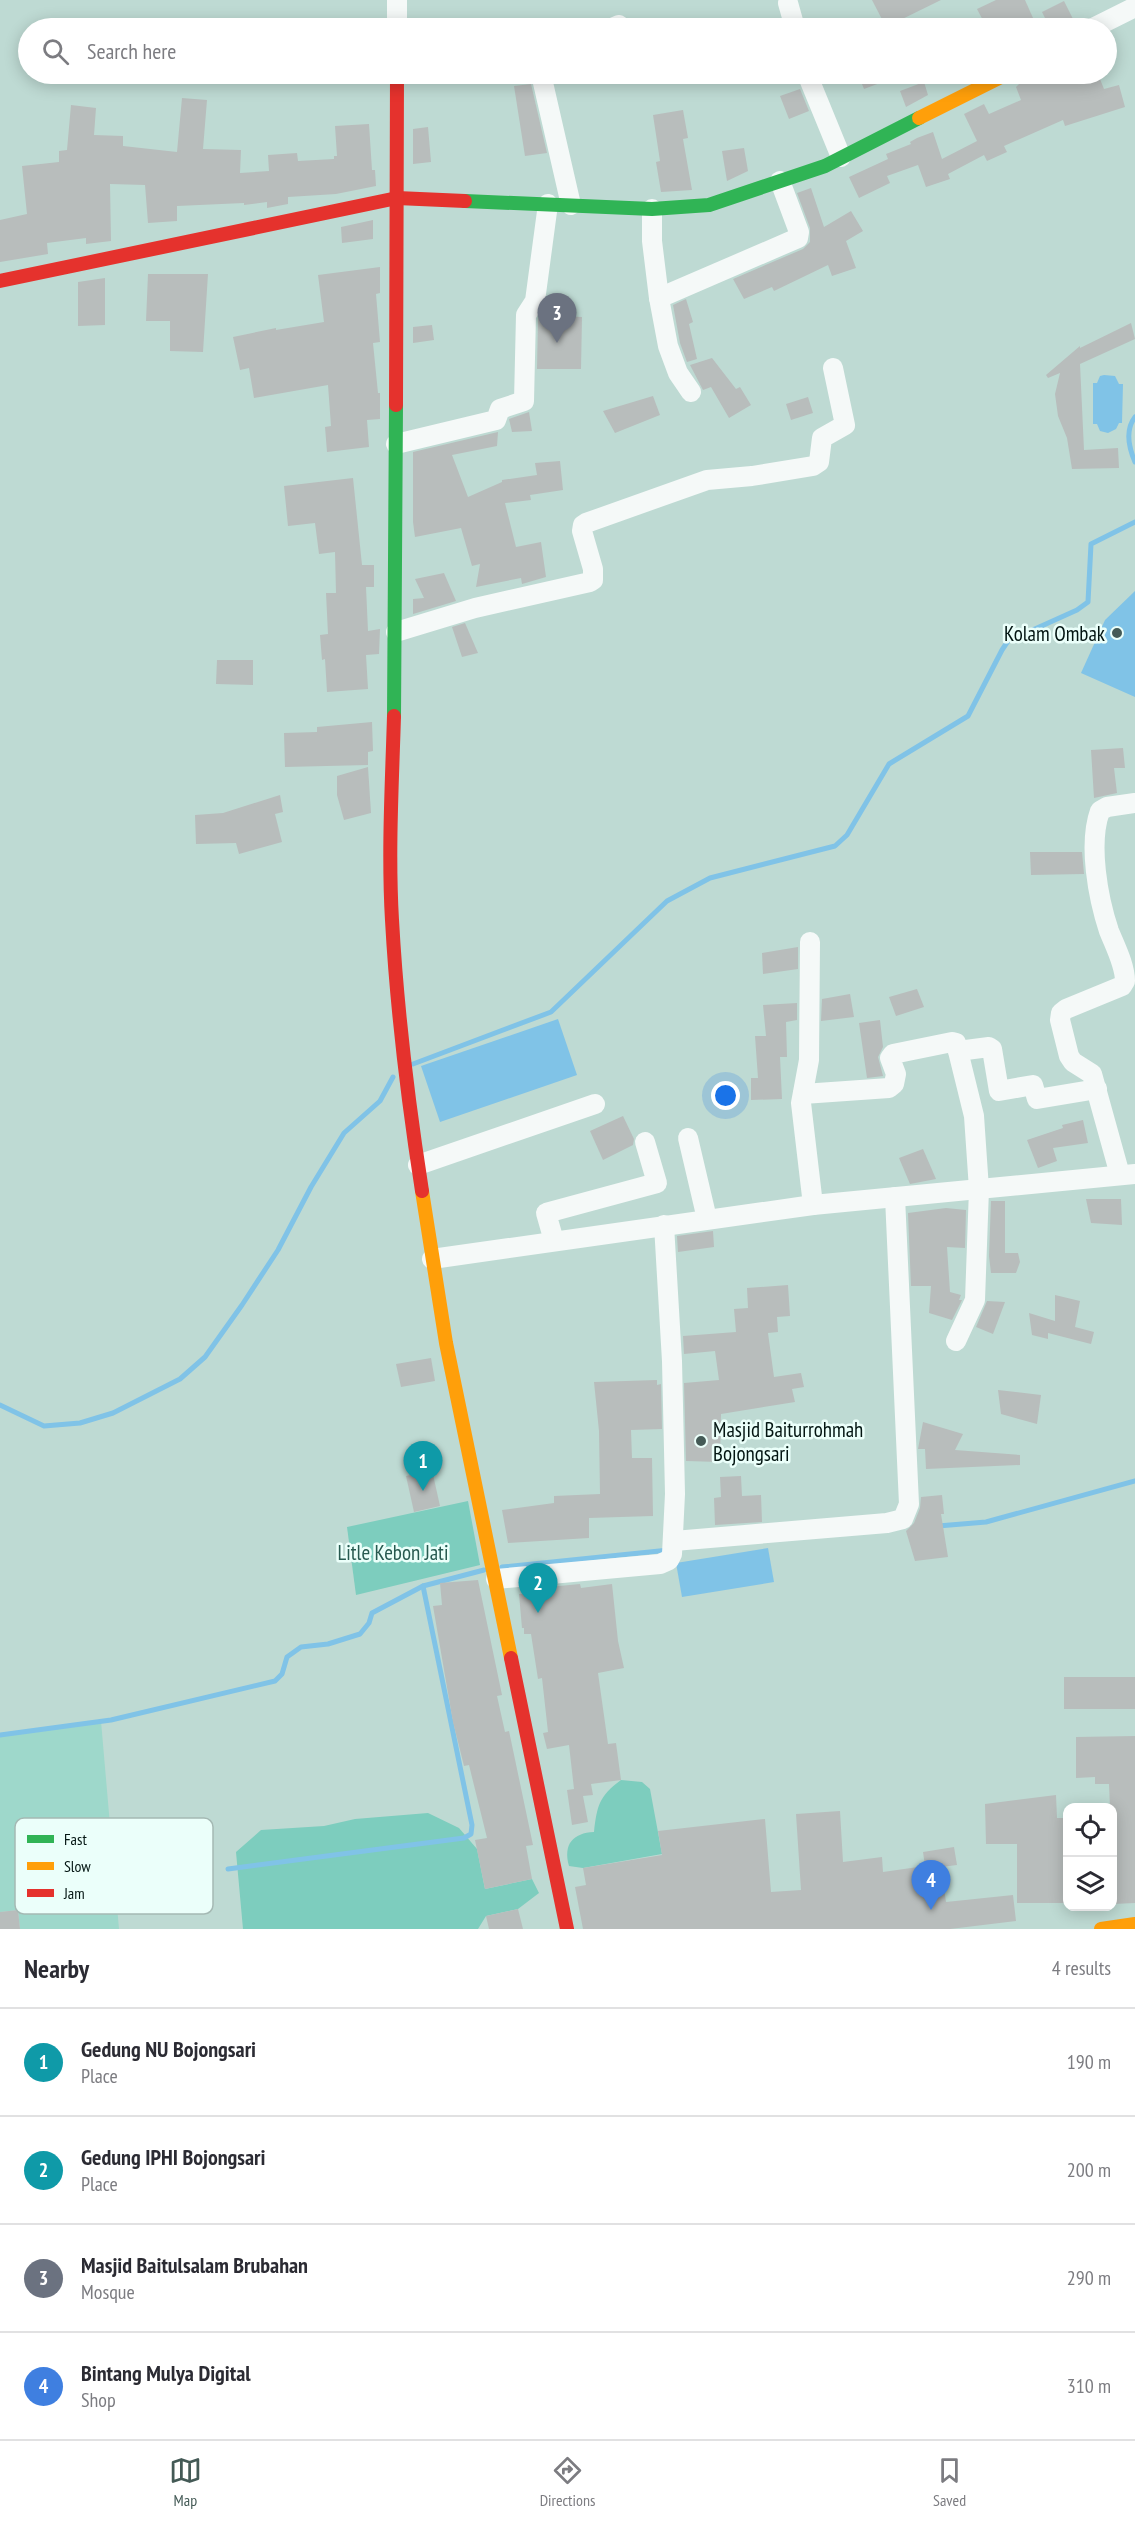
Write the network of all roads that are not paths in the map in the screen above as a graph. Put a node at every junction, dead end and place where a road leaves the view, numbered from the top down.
1 (397, 0) edge
2 (788, 3) dead end
3 (1135, 7) edge
4 (397, 18) edge
5 (792, 18) edge
6 (1113, 18) edge
7 (397, 84) edge
8 (543, 84) edge
9 (811, 84) edge
10 (987, 84) edge
11 (841, 157) junction
12 (780, 181) junction
13 (397, 198) junction
14 (548, 204) junction
15 (571, 206) junction
16 (652, 209) junction
17 (0, 281) edge
18 (659, 298) junction
19 (833, 368) dead end
20 (691, 392) dead end
21 (396, 444) junction
22 (396, 632) junction
23 (1135, 803) edge
24 (810, 942) dead end
25 (958, 1051) junction
26 (1096, 1089) junction
27 (803, 1094) junction
28 (596, 1104) dead end
29 (688, 1138) dead end
30 (645, 1142) dead end
31 (418, 1165) junction
32 (1128, 1175) edge
33 (979, 1189) junction
34 (895, 1197) junction
35 (813, 1205) junction
36 (707, 1219) junction
37 (664, 1224) junction
38 (554, 1241) junction
39 (432, 1259) junction
40 (956, 1341) dead end
41 (673, 1547) junction
42 (495, 1571) junction
43 (1135, 1924) edge
44 (567, 1929) edge
45 (1101, 1929) edge

1 - 4 street
2 - 5 street
3 - 6 street
7 - 13 street
8 - 15 street
9 - 11 street
10 - 11 street
11 - 12 street
12 - 16 street
12 - 18 street
13 - 14 street
13 - 17 street
13 - 21 street
14 - 15 street
14 - 21 street
15 - 16 street
16 - 18 street
18 - 20 street
19 - 22 street
21 - 22 street
22 - 31 street
23 - 26 street
24 - 27 street
25 - 26 street
25 - 27 street
25 - 33 street
26 - 32 street
27 - 35 street
28 - 31 street
29 - 36 street
30 - 38 street
31 - 39 street
32 - 33 street
33 - 34 street
33 - 40 street
34 - 35 street
34 - 41 street
35 - 36 street
36 - 37 street
37 - 38 street
37 - 41 street
38 - 39 street
39 - 42 street
41 - 42 street
42 - 44 street
43 - 45 street

